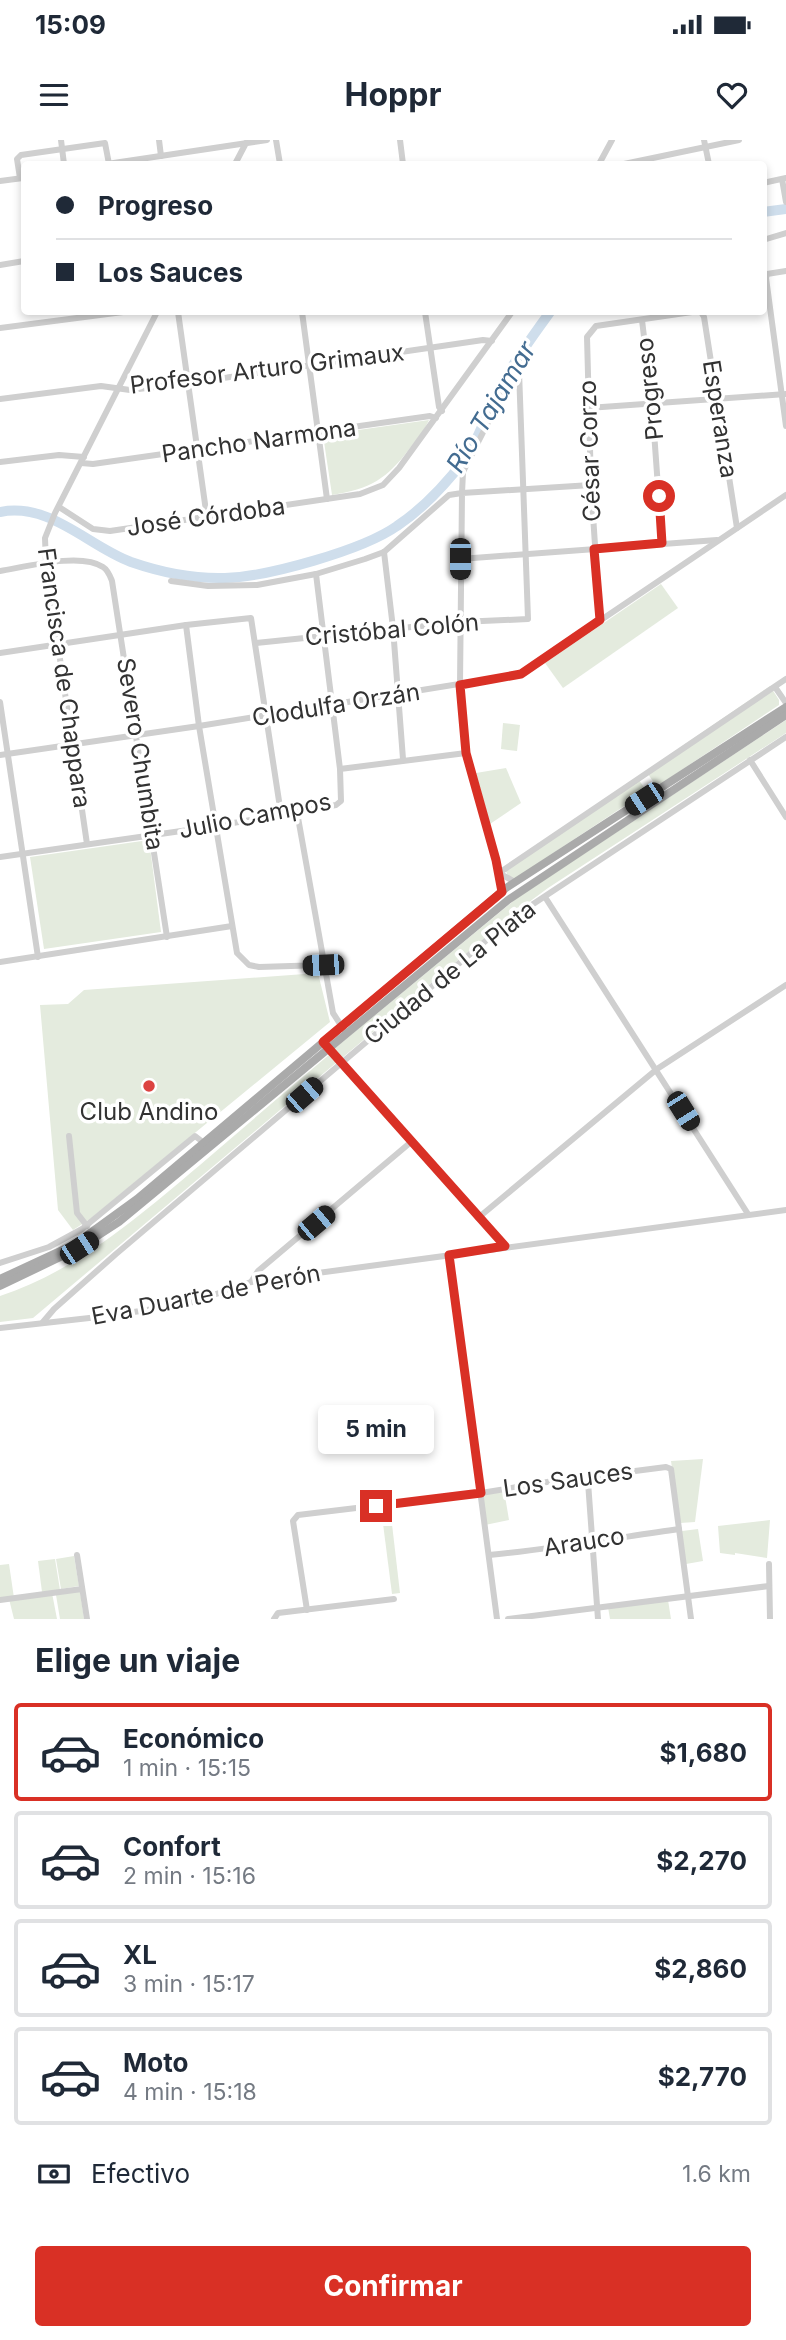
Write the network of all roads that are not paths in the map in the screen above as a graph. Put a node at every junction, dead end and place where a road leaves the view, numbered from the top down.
1 (61, 140) edge
2 (159, 140) edge
3 (267, 140) edge
4 (276, 140) edge
5 (400, 140) edge
6 (612, 140) edge
7 (739, 140) edge
8 (246, 143) junction
9 (704, 144) edge
10 (62, 149) junction
11 (161, 156) junction
12 (64, 161) edge
13 (108, 161) edge
14 (134, 161) edge
15 (237, 161) edge
16 (280, 161) edge
17 (403, 161) edge
18 (601, 161) edge
19 (636, 161) edge
20 (708, 161) edge
21 (21, 172) edge
22 (21, 178) edge
23 (784, 179) edge
24 (0, 181) edge
25 (786, 200) edge
26 (786, 233) edge
27 (767, 239) edge
28 (21, 262) edge
29 (0, 265) edge
30 (786, 271) edge
31 (767, 274) edge
32 (767, 285) edge
33 (101, 315) edge
34 (155, 315) edge
35 (178, 315) edge
36 (302, 315) edge
37 (425, 315) edge
38 (510, 315) edge
39 (673, 315) edge
40 (703, 315) edge
41 (642, 320) junction
42 (0, 328) edge
43 (492, 341) junction
44 (430, 348) junction
45 (309, 365) junction
46 (189, 383) junction
47 (118, 388) junction
48 (783, 394) edge
49 (0, 399) edge
50 (716, 399) junction
51 (652, 404) junction
52 (588, 408) junction
53 (442, 411) junction
54 (436, 418) junction
55 (786, 426) edge
56 (318, 432) junction
57 (198, 450) junction
58 (83, 460) junction
59 (0, 462) edge
60 (591, 485) junction
61 (524, 490) junction
62 (462, 493) junction
63 (786, 495) edge
64 (327, 499) junction
65 (57, 510) junction
66 (207, 518) junction
67 (737, 527) junction
68 (718, 540) junction
69 (662, 543) junction
70 (594, 549) junction
71 (384, 552) junction
72 (526, 554) junction
73 (460, 559) junction
74 (46, 563) junction
75 (0, 571) edge
76 (316, 574) junction
77 (171, 581) dead end
78 (600, 620) junction
79 (460, 622) junction
80 (186, 625) junction
81 (393, 628) junction
82 (121, 635) junction
83 (323, 636) junction
84 (256, 643) junction
85 (58, 645) junction
86 (0, 653) edge
87 (786, 679) edge
88 (460, 685) junction
89 (775, 687) junction
90 (398, 695) junction
91 (0, 702) edge
92 (331, 705) junction
93 (786, 705) edge
94 (265, 715) junction
95 (786, 715) edge
96 (200, 726) junction
97 (137, 736) junction
98 (786, 737) edge
99 (73, 745) junction
100 (466, 753) junction
101 (8, 754) junction
102 (0, 755) edge
103 (403, 760) junction
104 (750, 760) junction
105 (340, 769) junction
106 (297, 812) junction
107 (281, 814) junction
108 (786, 817) edge
109 (216, 826) junction
110 (152, 834) junction
111 (87, 844) junction
112 (23, 854) junction
113 (0, 857) edge
114 (499, 873) junction
115 (515, 882) junction
116 (502, 892) junction
117 (545, 897) junction
118 (232, 926) junction
119 (167, 937) junction
120 (38, 957) junction
121 (0, 962) edge
122 (323, 965) junction
123 (786, 985) edge
124 (340, 1026) junction
125 (348, 1034) junction
126 (323, 1042) junction
127 (329, 1050) junction
128 (341, 1063) junction
129 (657, 1069) junction
130 (69, 1136) dead end
131 (411, 1142) junction
132 (204, 1143) junction
133 (786, 1210) edge
134 (748, 1214) junction
135 (478, 1218) junction
136 (86, 1225) junction
137 (93, 1232) junction
138 (505, 1246) junction
139 (449, 1255) junction
140 (0, 1263) edge
141 (0, 1279) edge
142 (251, 1282) junction
143 (0, 1286) edge
144 (43, 1322) junction
145 (0, 1328) edge
146 (589, 1482) junction
147 (481, 1493) junction
148 (679, 1529) junction
149 (593, 1543) junction
150 (77, 1555) dead end
151 (489, 1555) junction
152 (769, 1563) dead end
153 (769, 1586) junction
154 (82, 1589) junction
155 (687, 1595) junction
156 (0, 1600) edge
157 (394, 1600) dead end
158 (597, 1608) junction
159 (307, 1610) junction
160 (274, 1618) edge
161 (87, 1619) edge
162 (497, 1619) edge
163 (508, 1619) edge
164 (598, 1619) edge
165 (691, 1619) edge
166 (770, 1619) edge

1 - 10 street
2 - 11 street
3 - 8 street
4 - 16 street
5 - 17 street
6 - 18 street
7 - 9 street
8 - 11 street
8 - 15 street
9 - 19 street
9 - 20 street
10 - 12 street
10 - 13 street
10 - 21 street
11 - 14 street
22 - 24 street
23 - 25 street
26 - 27 street
28 - 29 street
30 - 31 street
32 - 48 street
33 - 42 street
34 - 47 street, Francisca de Chappara
35 - 46 street
36 - 45 street
37 - 44 street
38 - 43 street, José Córdoba
39 - 41 street
40 - 50 street, Esperanza
41 - 51 street, Progreso
41 - 52 street, César Corzo
43 - 44 street, Profesor Arturo Grimaux
43 - 53 street, José Córdoba
44 - 45 street, Profesor Arturo Grimaux
44 - 53 street
45 - 46 street, Profesor Arturo Grimaux
45 - 56 street
46 - 47 street, Profesor Arturo Grimaux
46 - 57 street
47 - 49 street, Profesor Arturo Grimaux
47 - 58 street, Francisca de Chappara
48 - 50 street
48 - 55 street
50 - 51 street
50 - 67 street, Esperanza
51 - 52 street
51 - 69 street, Progreso
52 - 60 street, César Corzo
53 - 54 street, José Córdoba
54 - 56 street, Pancho Narmona
54 - 64 street, José Córdoba
56 - 57 street, Pancho Narmona
56 - 64 street
57 - 58 street, Pancho Narmona
57 - 66 street
58 - 59 street, Pancho Narmona
58 - 65 street, Francisca de Chappara
60 - 61 street
60 - 70 street, César Corzo
61 - 62 street
61 - 62 street
61 - 72 street
62 - 71 street
62 - 73 street
63 - 67 street, Clodulfa Orzán
64 - 66 street, José Córdoba
65 - 66 street, José Córdoba
65 - 74 street, Francisca de Chappara
67 - 68 street, Clodulfa Orzán
68 - 69 street
68 - 78 street, Clodulfa Orzán
69 - 70 street
70 - 72 street
70 - 78 street, César Corzo
71 - 76 street
71 - 81 street
72 - 73 street
72 - 79 street, Cristóbal Colón
73 - 79 street
74 - 75 street
74 - 82 street, Severo Chumbita
74 - 85 street, Francisca de Chappara
76 - 77 street
76 - 83 street
78 - 88 street, Clodulfa Orzán
79 - 81 street, Cristóbal Colón
79 - 88 street
80 - 82 street
80 - 84 street
80 - 96 street
81 - 83 street, Cristóbal Colón
81 - 90 street
82 - 85 street
82 - 97 street, Severo Chumbita
83 - 84 street, Cristóbal Colón
83 - 92 street
84 - 94 street
85 - 86 street
85 - 99 street, Francisca de Chappara
87 - 89 street
88 - 90 street, Clodulfa Orzán
88 - 100 street
89 - 93 street
89 - 114 street
90 - 92 street, Clodulfa Orzán
90 - 103 street
91 - 101 street
92 - 94 street, Clodulfa Orzán
92 - 105 street
93 - 115 main road
94 - 96 street, Clodulfa Orzán
94 - 107 street
95 - 125 main road
96 - 97 street, Clodulfa Orzán
96 - 109 street
97 - 99 street, Clodulfa Orzán
97 - 110 street, Severo Chumbita
98 - 104 street, Ciudad de La Plata
99 - 101 street, Clodulfa Orzán
99 - 111 street, Francisca de Chappara
100 - 103 street, Julio Campos
100 - 114 street
101 - 102 street, Clodulfa Orzán
101 - 112 street
103 - 105 street, Julio Campos
104 - 108 street
104 - 117 street, Ciudad de La Plata
105 - 106 street, Julio Campos
106 - 107 street, Julio Campos
106 - 122 street
107 - 109 street, Julio Campos
109 - 110 street, Julio Campos
109 - 118 street
110 - 111 street, Julio Campos
110 - 119 street, Severo Chumbita
111 - 112 street, Julio Campos
112 - 113 street, Julio Campos
112 - 120 street
114 - 115 street
114 - 116 street
115 - 116 main road
116 - 124 main road
117 - 128 street, Ciudad de La Plata
117 - 129 street
118 - 119 street
118 - 122 street
119 - 120 street
120 - 121 street
122 - 124 street
123 - 129 street
124 - 125 street
124 - 126 main road
125 - 127 main road
126 - 127 street
126 - 132 main road
127 - 128 street
127 - 143 main road
128 - 131 street
128 - 144 street, Ciudad de La Plata
129 - 134 street
129 - 135 street
130 - 136 street
131 - 135 street
131 - 142 street
132 - 136 street
132 - 137 main road
133 - 134 street, Eva Duarte de Perón
134 - 138 street, Eva Duarte de Perón
135 - 138 street
136 - 137 street
136 - 140 street
137 - 141 main road
138 - 139 street, Eva Duarte de Perón
139 - 142 street, Eva Duarte de Perón
139 - 147 street
142 - 144 street, Eva Duarte de Perón
144 - 145 street, Eva Duarte de Perón
146 - 147 street, Los Sauces
146 - 148 street, Los Sauces
146 - 149 street
147 - 151 street
147 - 159 street, Los Sauces
148 - 149 street, Arauco
148 - 155 street
149 - 151 street, Arauco
149 - 158 street
150 - 154 street
151 - 162 street
152 - 153 street
153 - 155 street
153 - 166 street
154 - 156 street
154 - 161 street
155 - 158 street
155 - 165 street
157 - 159 street
158 - 163 street
158 - 164 street
159 - 160 street

